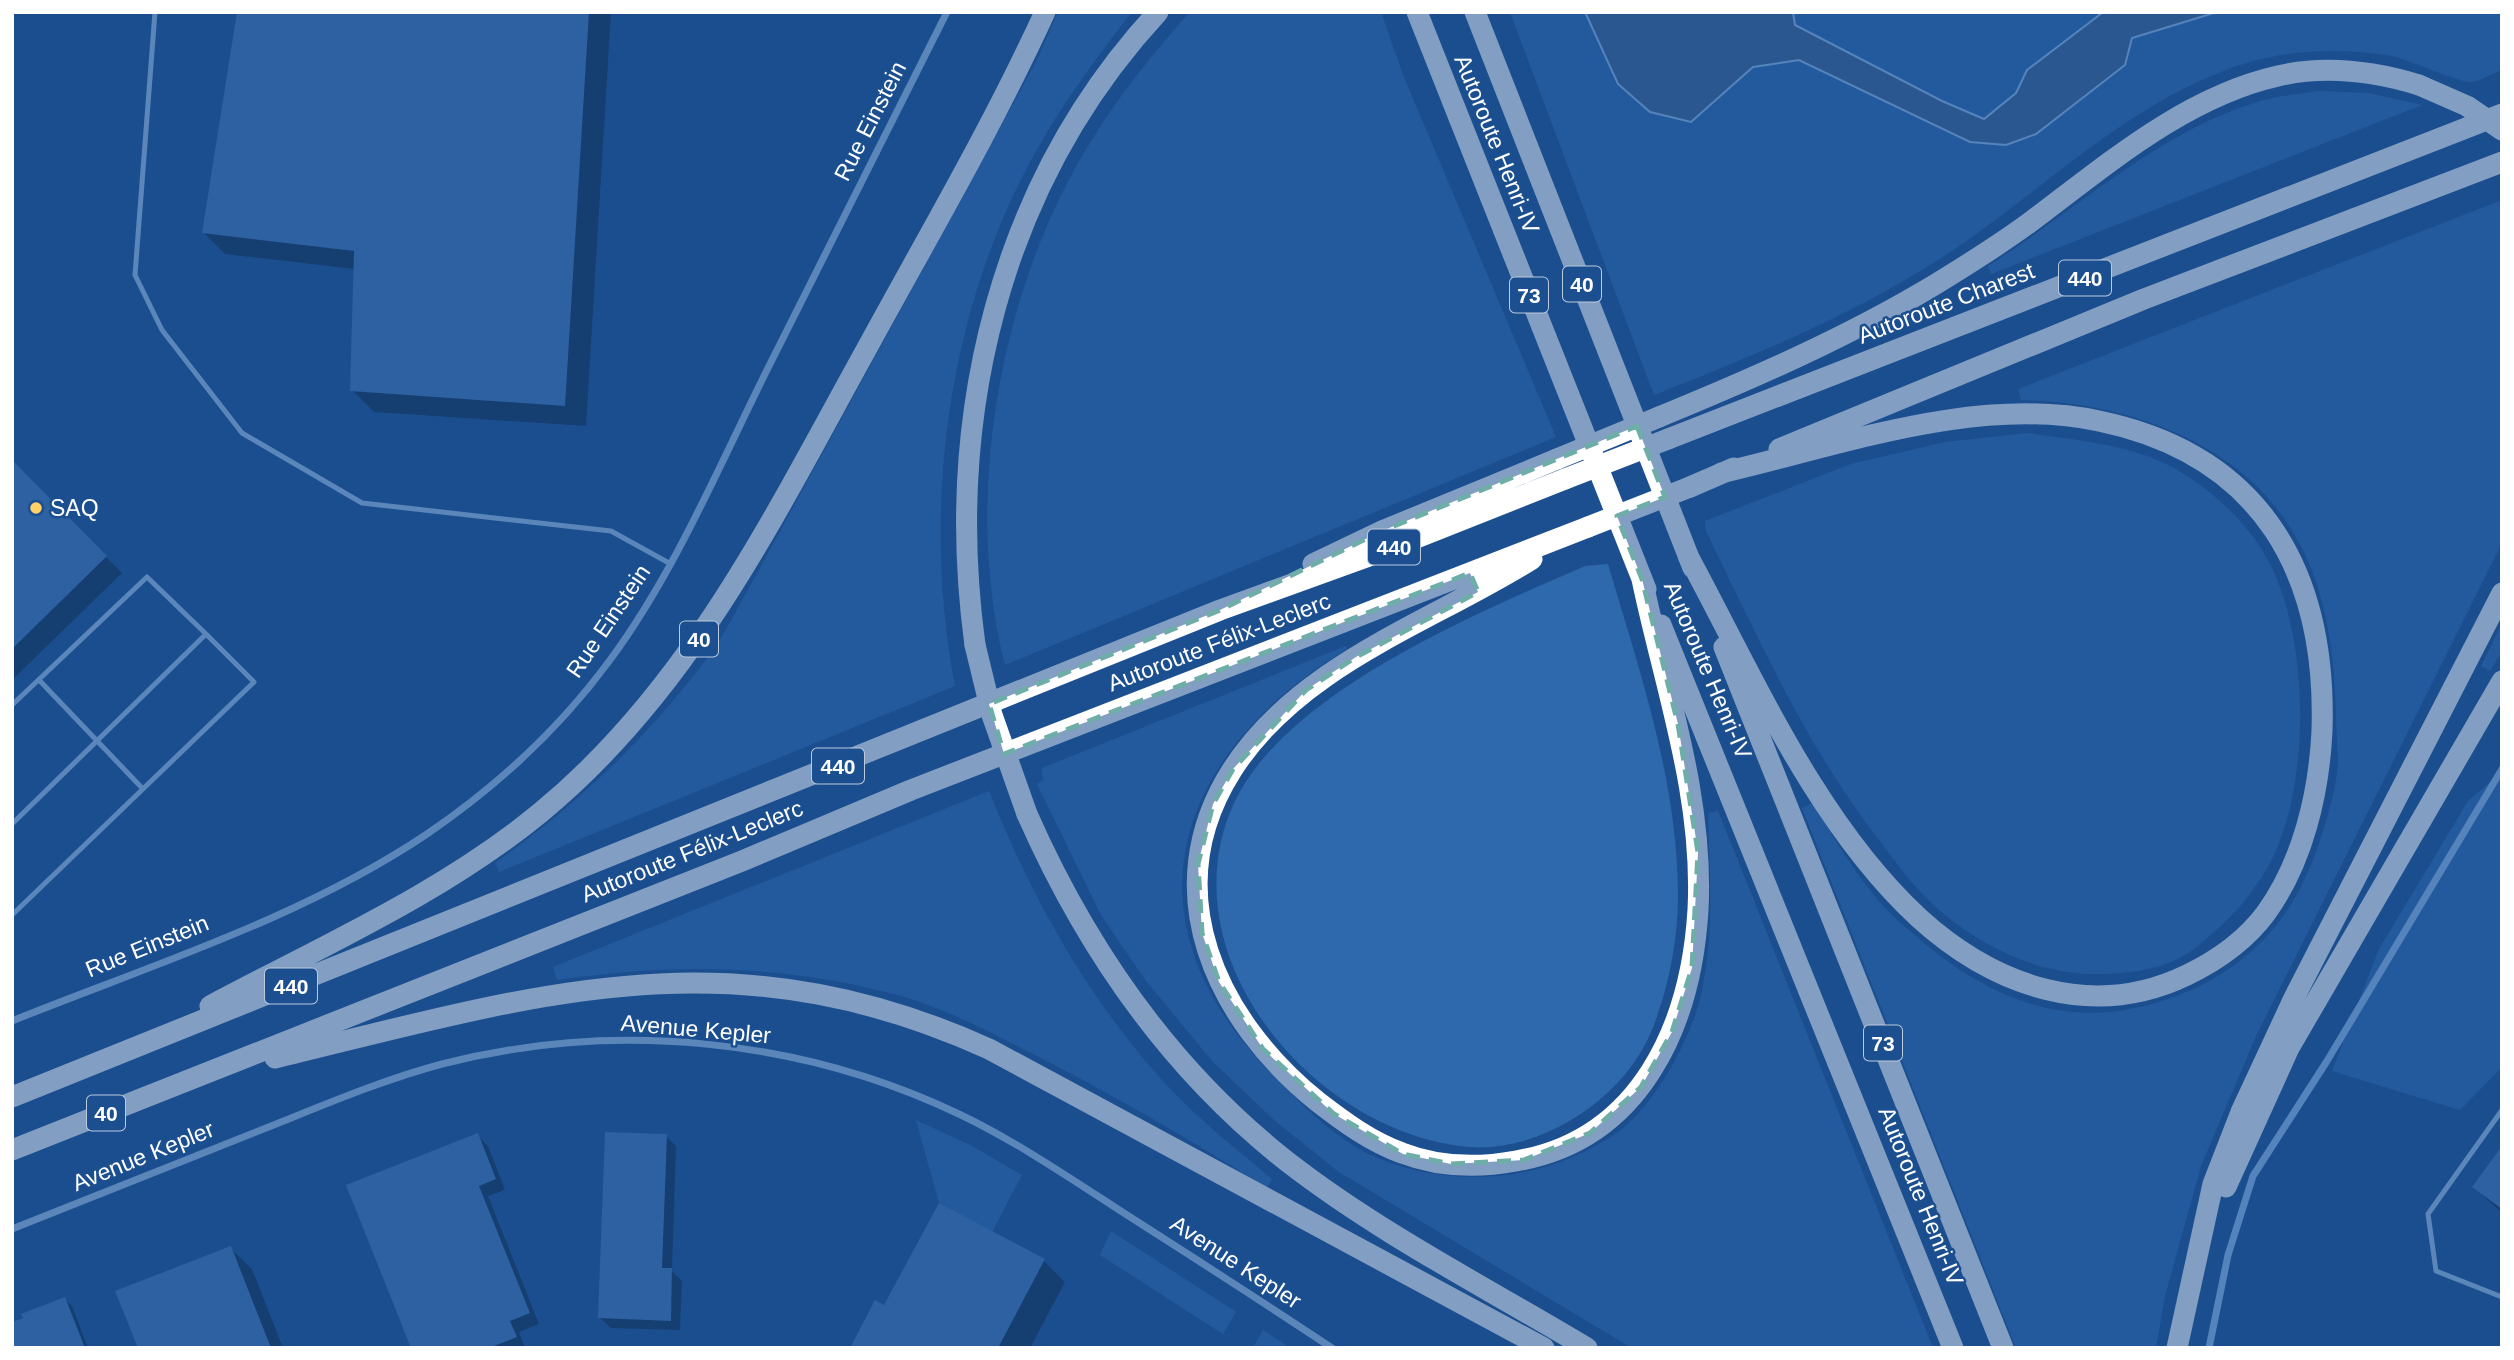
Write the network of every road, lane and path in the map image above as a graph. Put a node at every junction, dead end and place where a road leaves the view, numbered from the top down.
1 (155, 12) edge
2 (947, 12) edge
3 (1045, 12) edge
4 (1158, 12) edge
5 (1417, 12) edge
6 (1475, 12) edge
7 (2502, 114) edge
8 (2502, 130) edge
9 (2502, 162) edge
10 (1561, 469) junction
11 (1721, 473) junction
12 (1690, 487) joint
13 (1581, 530) junction
14 (1688, 556) junction
15 (669, 563) junction
16 (1642, 579) junction
17 (2502, 593) edge
18 (206, 634) junction
19 (38, 680) junction
20 (2502, 681) edge
21 (12, 705) edge
22 (97, 741) junction
23 (143, 789) junction
24 (13, 822) edge
25 (12, 915) edge
26 (12, 1021) edge
27 (125, 1052) junction
28 (200, 1076) junction
29 (12, 1097) edge
30 (2502, 1110) edge
31 (12, 1150) edge
32 (12, 1228) edge
33 (2194, 1275) junction
34 (2502, 1297) edge
35 (1332, 1348) edge
36 (1544, 1348) edge
37 (1587, 1348) edge
38 (1953, 1348) edge
39 (2003, 1348) edge
40 (2177, 1348) edge

1 - 15 lane
2 - 15 street, Rue Einstein
3 - 27 highway, 40
4 - 37 highway, bridge
5 - 16 highway, Autoroute Henri-IV / 73
6 - 14 highway, Autoroute Henri-IV / 40
7 - 10 highway, Autoroute Charest / 440, bridge
8 - 10 highway, bridge
9 - 11 highway, 440
10 - 27 highway, Autoroute Félix-Leclerc / 440
11 - 12 highway, 440
11 - 14 highway
12 - 13 highway, 40, bridge
13 - 16 highway
13 - 28 highway, Autoroute Félix-Leclerc / 40
14 - 39 highway, Autoroute Henri-IV / 73
15 - 26 street, Rue Einstein
16 - 38 highway, Autoroute Henri-IV / 73
17 - 33 highway
18 - 19 lane
18 - 22 lane
18 - 23 lane
19 - 21 lane
19 - 22 lane
20 - 33 highway
22 - 23 lane
22 - 24 lane
23 - 25 lane
27 - 29 highway, Autoroute Félix-Leclerc / 40
28 - 31 highway, Autoroute Félix-Leclerc / 40
28 - 36 highway
30 - 34 lane
32 - 35 street, Avenue Kepler
33 - 40 highway

